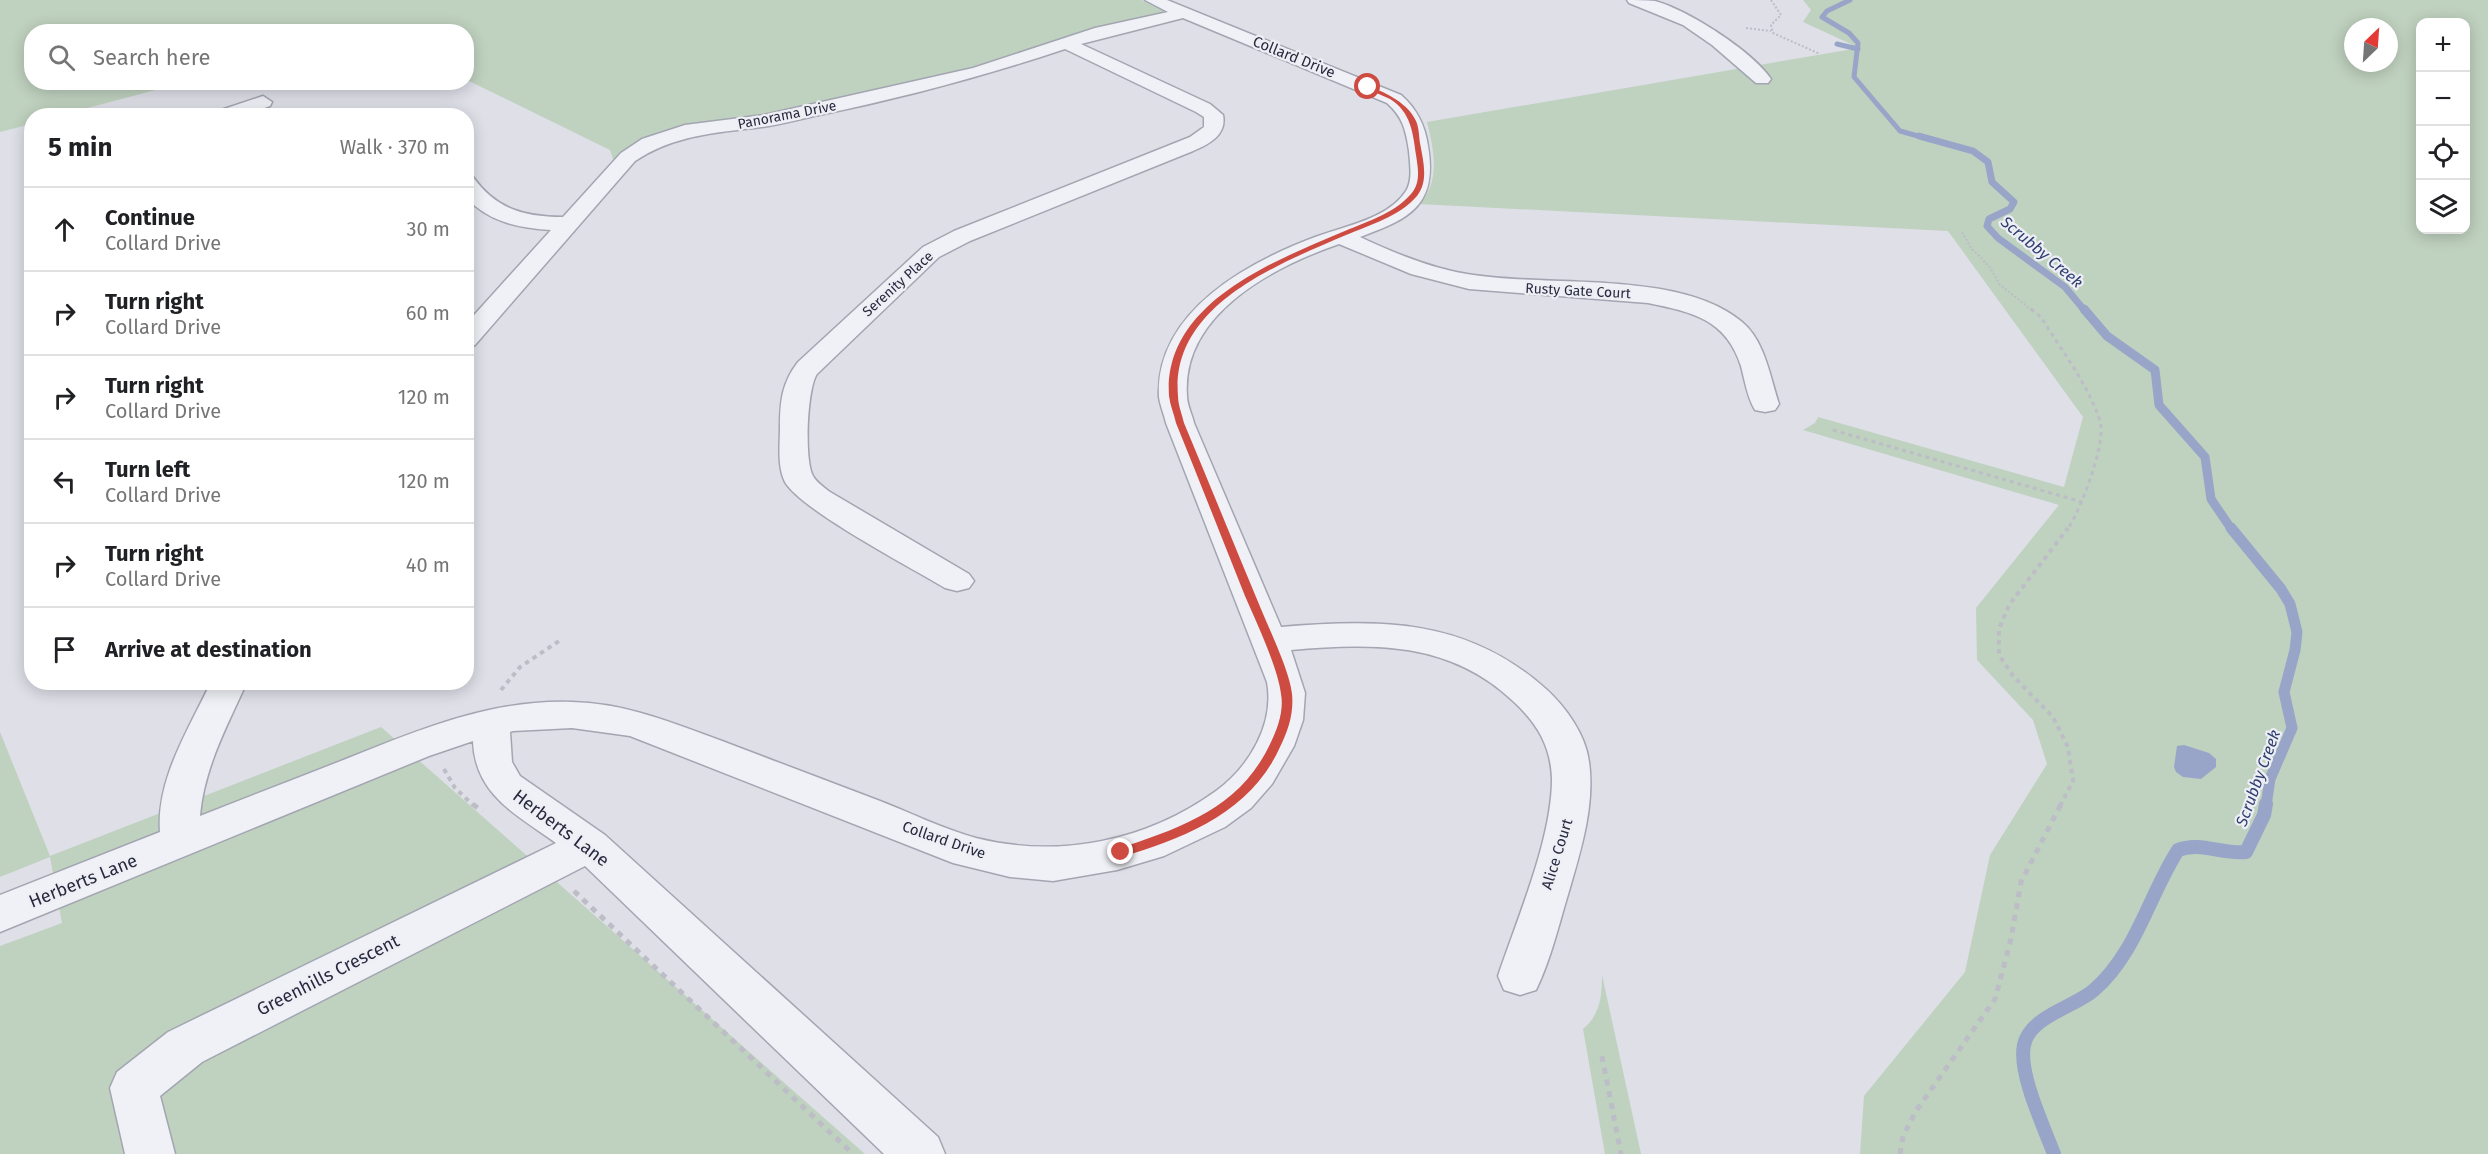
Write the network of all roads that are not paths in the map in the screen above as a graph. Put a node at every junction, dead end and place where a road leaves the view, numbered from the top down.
1 (1153, 0) edge
2 (1635, 0) edge
3 (1184, 13) junction
4 (1065, 43) junction
5 (1762, 79) dead end
6 (263, 102) dead end
7 (245, 108) edge
8 (474, 190) edge
9 (569, 224) junction
10 (1340, 236) junction
11 (474, 331) edge
12 (1765, 404) dead end
13 (957, 581) dead end
14 (1268, 640) junction
15 (225, 690) edge
16 (491, 721) junction
17 (181, 841) junction
18 (590, 846) junction
19 (0, 914) edge
20 (1520, 976) dead end
21 (150, 1154) edge
22 (920, 1154) edge

1 - 3 street, Collard Drive
2 - 5 street
3 - 4 street, Panorama Drive
3 - 10 street, Collard Drive
4 - 9 street, Panorama Drive
4 - 13 street, Serenity Place
6 - 7 street
8 - 9 street
9 - 11 street, Panorama Drive
10 - 12 street, Rusty Gate Court
10 - 14 street, Collard Drive
14 - 16 street, Collard Drive
14 - 20 street, Alice Court
15 - 17 street
16 - 17 street, Herberts Lane
16 - 18 street, Herberts Lane
17 - 19 street, Herberts Lane
18 - 21 street, Greenhills Crescent
18 - 22 street, Herberts Lane

